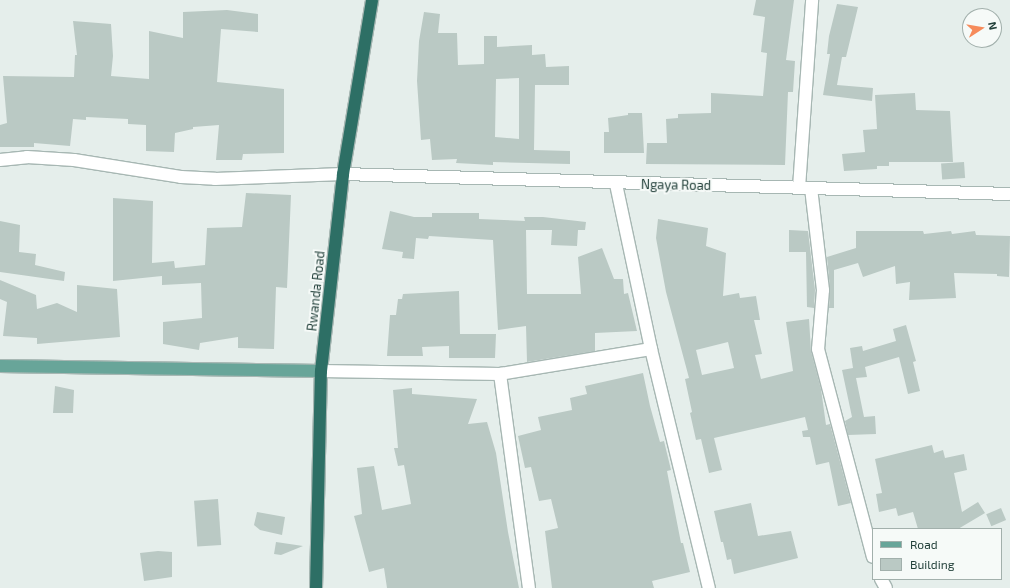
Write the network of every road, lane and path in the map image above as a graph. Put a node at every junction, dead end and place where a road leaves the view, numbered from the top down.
1 (372, 0) edge
2 (812, 0) edge
3 (0, 160) edge
4 (343, 174) junction
5 (616, 184) junction
6 (805, 188) junction
7 (1010, 194) edge
8 (652, 349) junction
9 (0, 366) edge
10 (321, 371) junction
11 (500, 374) junction
12 (872, 553) edge
13 (316, 588) edge
14 (529, 588) edge
15 (709, 588) edge

1 - 4 highway, Rwanda Road
2 - 6 street
3 - 4 street, Ngaya Road
4 - 5 street, Ngaya Road
4 - 10 highway, Rwanda Road
5 - 6 street, Ngaya Road
5 - 8 street
6 - 7 street, Ngaya Road
6 - 12 street
8 - 11 street
8 - 15 street
9 - 10 main road
10 - 11 street
10 - 13 highway, Rwanda Road
11 - 14 street

